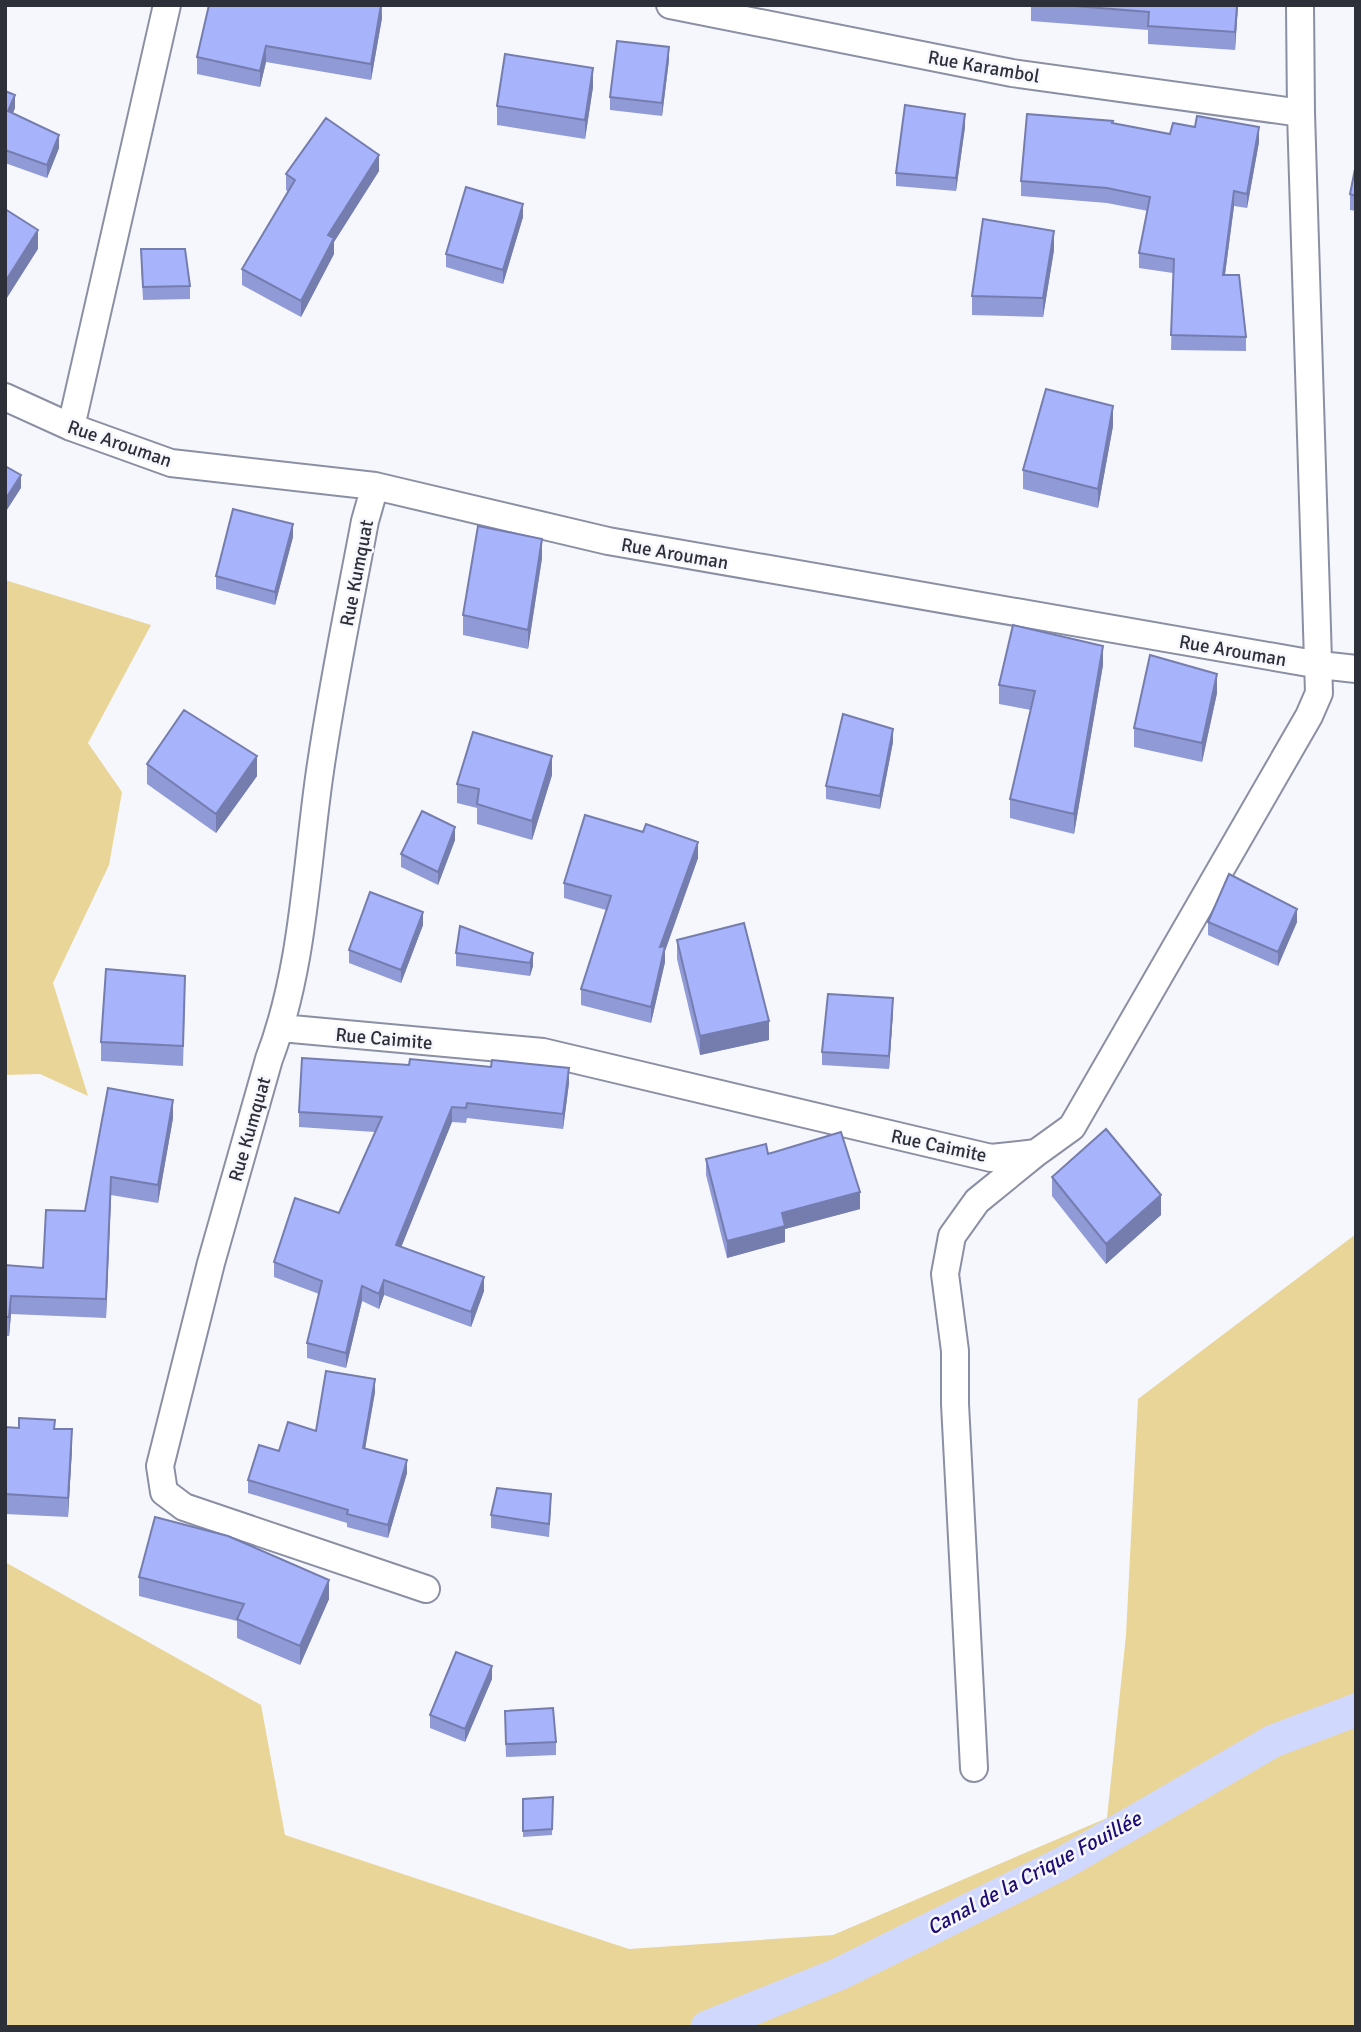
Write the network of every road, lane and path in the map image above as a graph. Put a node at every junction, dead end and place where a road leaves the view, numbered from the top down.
1 (167, 5) edge
2 (670, 5) edge
3 (1300, 5) edge
4 (1301, 113) junction
5 (5, 397) edge
6 (71, 427) junction
7 (375, 486) junction
8 (1320, 665) junction
9 (1356, 668) edge
10 (281, 1028) junction
11 (1036, 1153) junction
12 (426, 1589) dead end
13 (974, 1768) dead end

1 - 6 street
2 - 4 street, Rue Karambol
3 - 4 street, Rue Caimite
4 - 8 street, Rue Caimite
5 - 6 street, Rue Arouman
6 - 7 street, Rue Arouman
7 - 8 street, Rue Arouman
7 - 10 street, Rue Kumquat
8 - 9 street, Rue Arouman
8 - 11 street, Rue Caimite
10 - 11 street, Rue Caimite
10 - 12 street, Rue Kumquat
11 - 13 street

